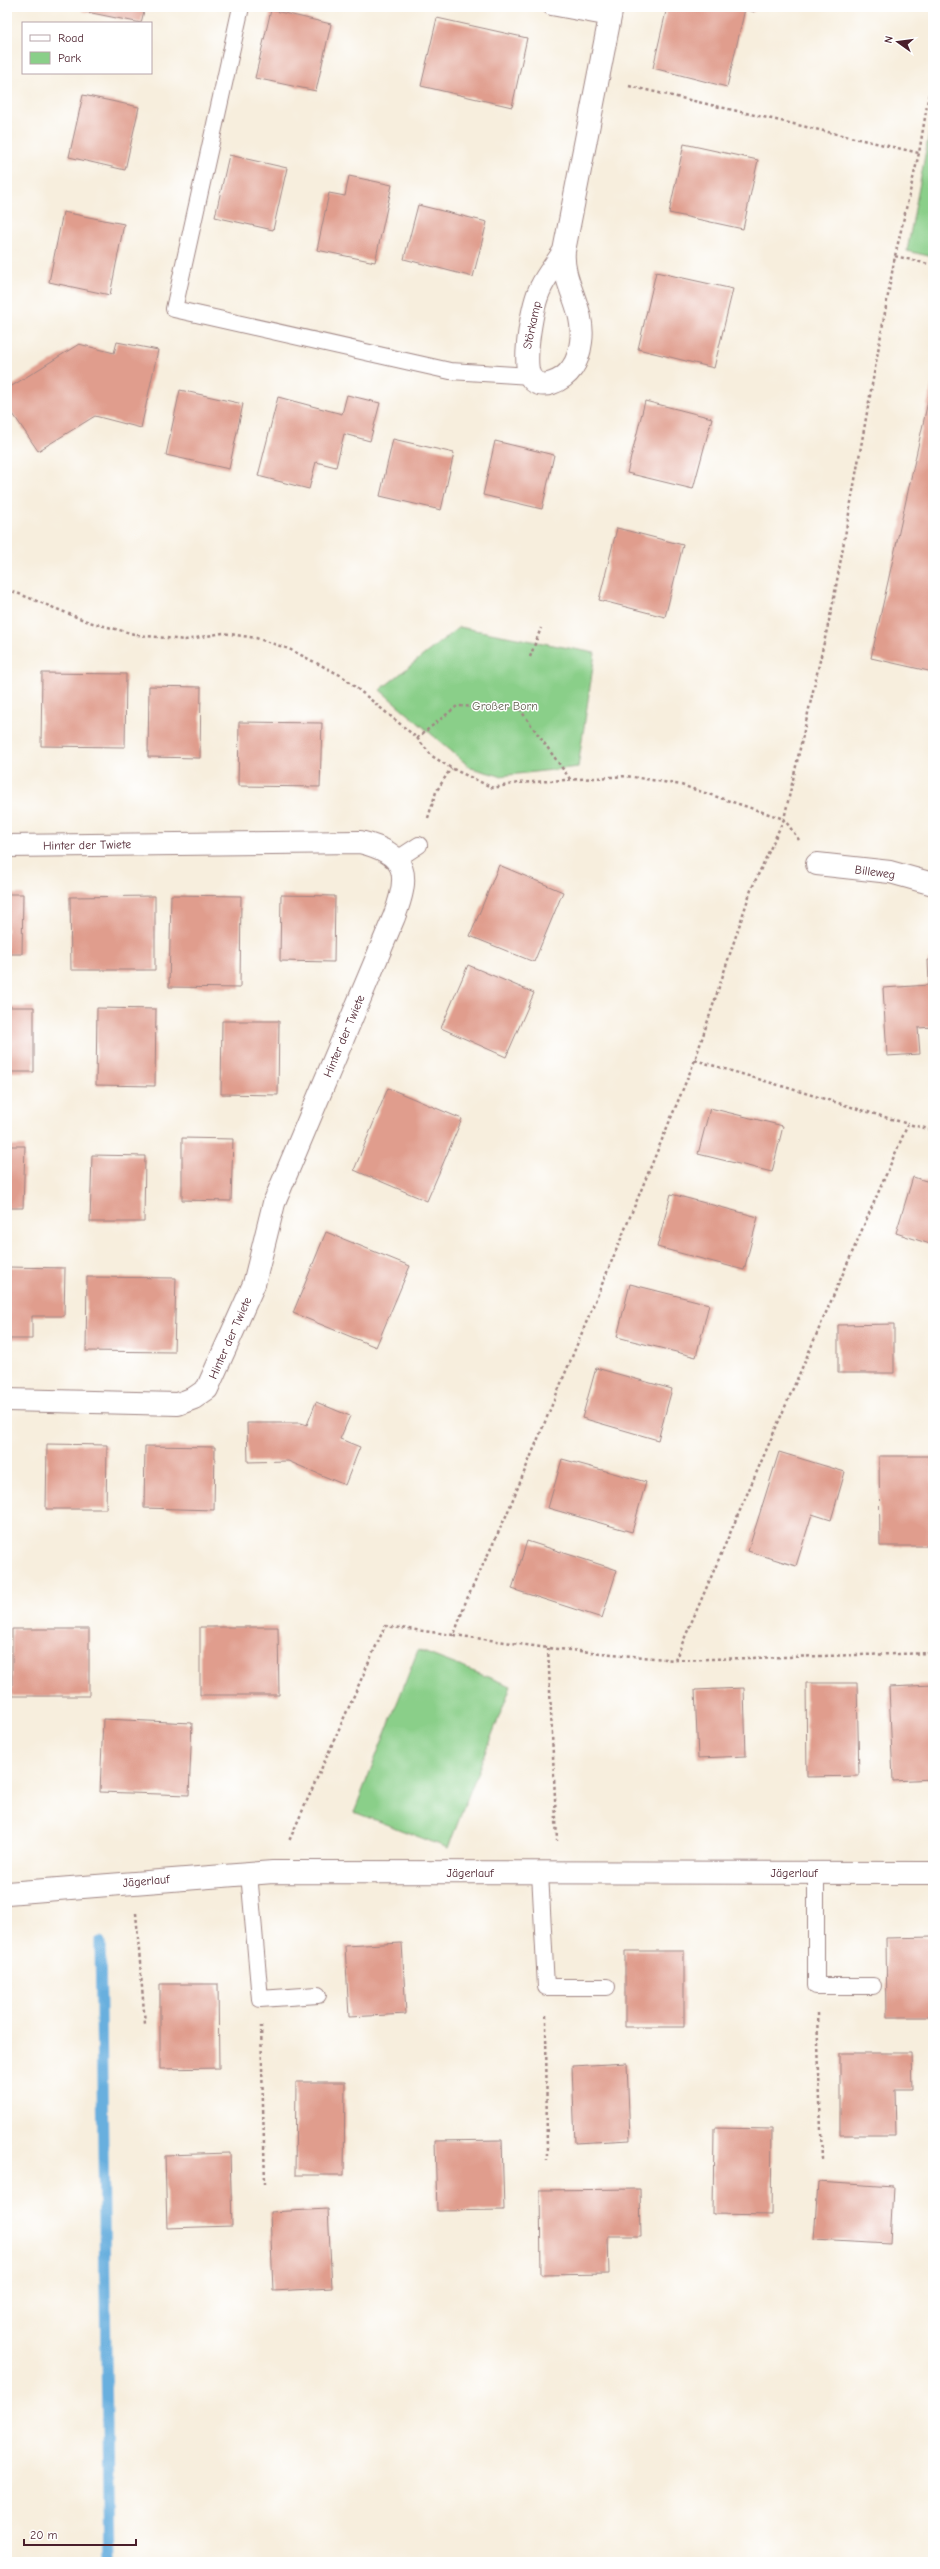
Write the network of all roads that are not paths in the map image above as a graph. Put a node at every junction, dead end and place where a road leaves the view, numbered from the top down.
1 (241, 7) edge
2 (551, 7) edge
3 (611, 13) edge
4 (564, 251) junction
5 (530, 376) junction
6 (419, 845) road end
7 (7, 846) edge
8 (396, 860) junction
9 (817, 864) road end
10 (933, 884) edge
11 (7, 1400) edge
12 (249, 1873) junction
13 (549, 1873) junction
14 (816, 1873) junction
15 (933, 1873) edge
16 (7, 1893) edge
17 (607, 1986) dead end
18 (873, 1986) dead end
19 (318, 1995) dead end

1 - 5 lane
2 - 3 lane
3 - 4 street, Störkamp
4 - 5 street, Störkamp
4 - 5 street, Störkamp
6 - 8 lane
7 - 8 street, Hinter der Twiete
8 - 11 street, Hinter der Twiete
9 - 10 street, Billeweg
12 - 13 street, Jägerlauf
12 - 16 street, Jägerlauf
12 - 19 lane
13 - 14 street, Jägerlauf
13 - 17 lane
14 - 15 street, Jägerlauf
14 - 18 lane

